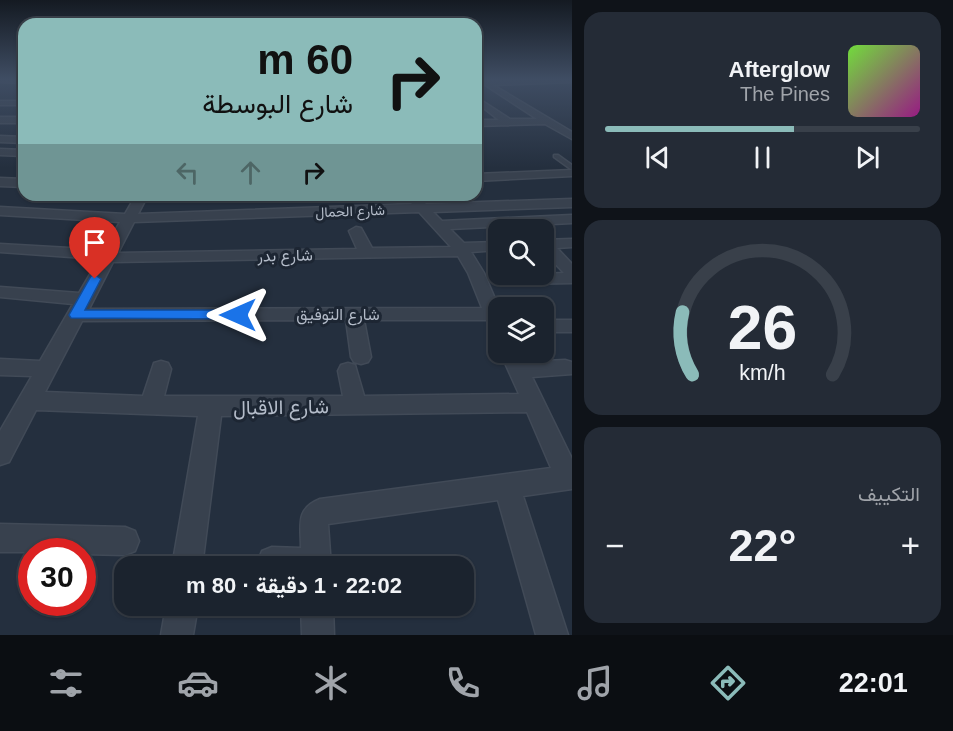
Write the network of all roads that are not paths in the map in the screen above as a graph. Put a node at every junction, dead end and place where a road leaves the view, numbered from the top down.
1 (489, 109) edge
2 (526, 109) edge
3 (0, 111) edge
4 (18, 112) edge
5 (0, 120) edge
6 (18, 120) edge
7 (546, 121) junction
8 (508, 122) junction
9 (482, 123) edge
10 (572, 136) edge
11 (0, 139) edge
12 (18, 140) edge
13 (0, 152) edge
14 (18, 153) edge
15 (556, 156) dead end
16 (572, 168) edge
17 (572, 173) edge
18 (482, 178) edge
19 (0, 182) edge
20 (18, 183) edge
21 (139, 201) edge
22 (416, 201) edge
23 (572, 203) edge
24 (424, 209) junction
25 (1, 213) edge
26 (129, 218) junction
27 (570, 221) edge
28 (441, 225) junction
29 (356, 231) dead end
30 (572, 243) edge
31 (554, 244) edge
32 (488, 247) edge
33 (0, 248) edge
34 (462, 249) junction
35 (366, 254) junction
36 (554, 254) edge
37 (108, 257) junction
38 (572, 273) edge
39 (554, 278) edge
40 (572, 278) edge
41 (0, 292) edge
42 (488, 301) edge
43 (80, 307) junction
44 (354, 314) junction
45 (488, 320) edge
46 (554, 326) edge
47 (572, 326) edge
48 (515, 363) edge
49 (529, 363) edge
50 (0, 367) edge
51 (565, 368) dead end
52 (46, 369) junction
53 (162, 369) dead end
54 (30, 401) junction
55 (532, 403) junction
56 (151, 406) junction
57 (356, 406) junction
58 (211, 408) junction
59 (8, 423) edge
60 (0, 454) edge
61 (570, 474) edge
62 (507, 486) junction
63 (0, 538) edge
64 (125, 541) dead end
65 (190, 556) edge
66 (316, 556) edge
67 (180, 616) edge
68 (317, 616) edge
69 (177, 635) edge
70 (318, 635) edge
71 (552, 635) edge

1 - 8 street
2 - 7 street
3 - 4 street
5 - 6 street
7 - 8 street
7 - 10 street
8 - 9 street
11 - 12 street
13 - 14 street
15 - 16 lane
17 - 18 street
19 - 20 street
21 - 26 street
22 - 24 street
23 - 24 street, شارع الحمال
24 - 26 street, شارع الحمال
24 - 28 street
25 - 26 street, شارع الحمال
26 - 37 street
27 - 28 street
28 - 34 street
29 - 35 street
30 - 31 street
32 - 34 street, شارع بدر
33 - 37 street, شارع بدر
34 - 35 street, شارع بدر
34 - 42 street
35 - 37 street, شارع بدر
36 - 38 street
37 - 43 street
39 - 40 street
41 - 43 street, شارع التوفيق
43 - 44 street, شارع التوفيق
43 - 52 street
44 - 45 street, شارع التوفيق
44 - 57 street
46 - 47 street
48 - 55 street
49 - 51 street
50 - 52 street
52 - 54 street
53 - 56 street
54 - 56 street, شارع الاقبال
54 - 59 street
55 - 57 street, شارع الاقبال
55 - 61 street
56 - 58 street, شارع الاقبال
57 - 58 street, شارع الاقبال
58 - 65 street
59 - 60 street
61 - 62 street
62 - 66 street
62 - 71 street
63 - 64 street
67 - 69 street
68 - 70 street

